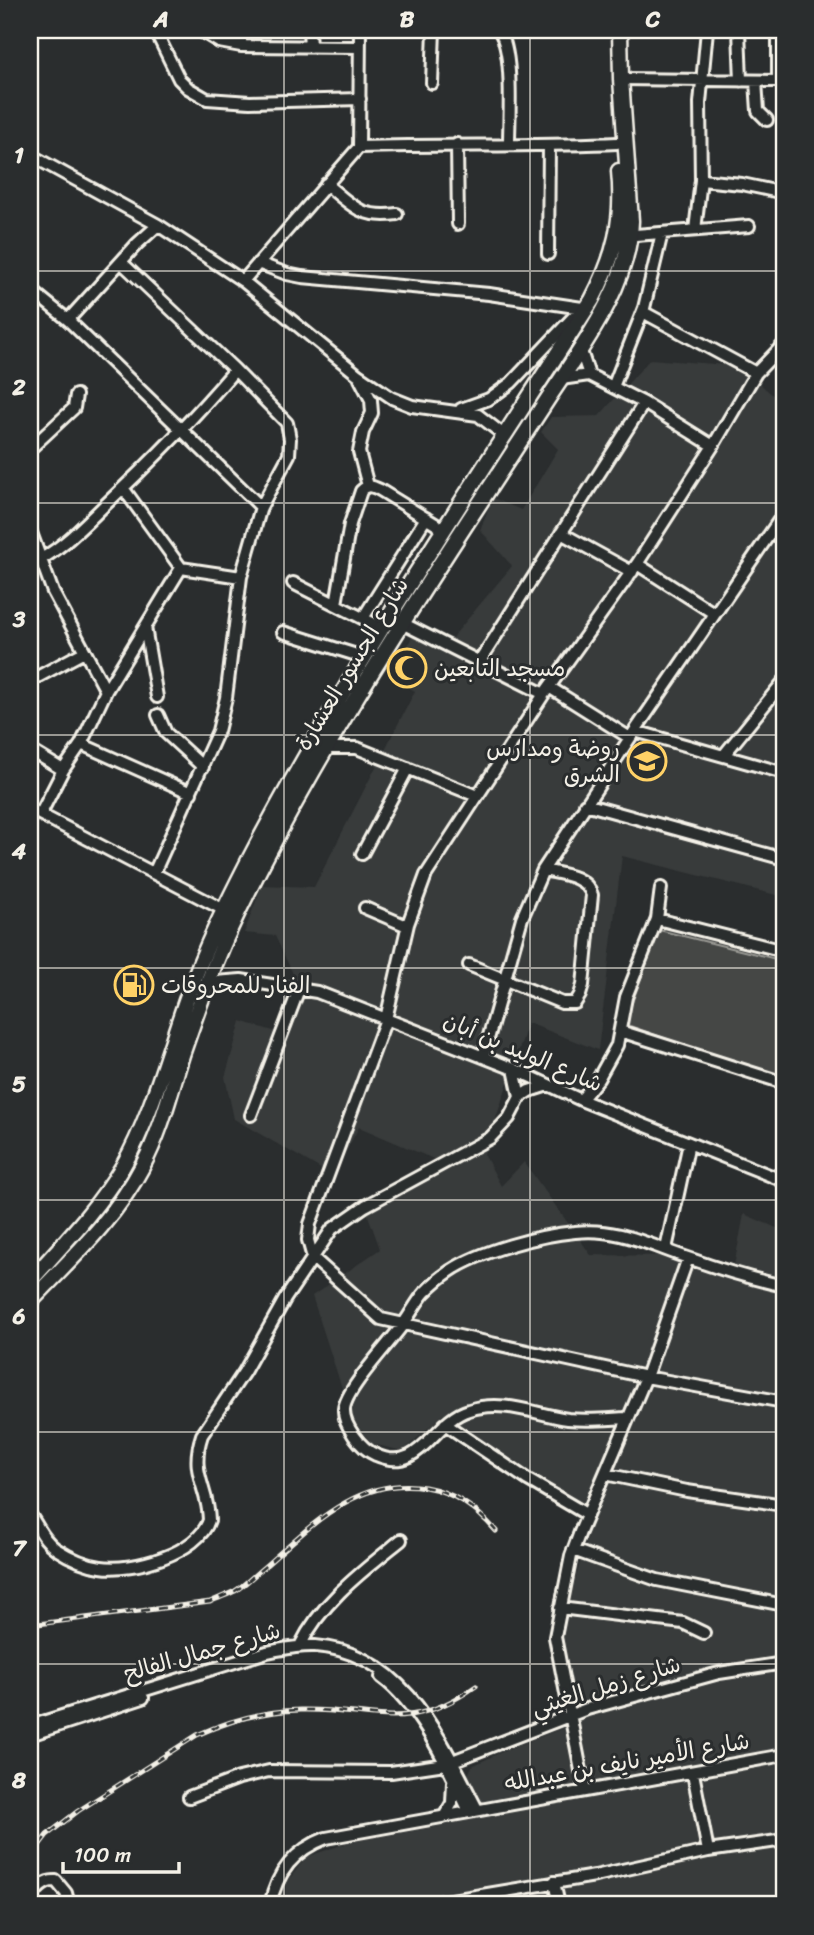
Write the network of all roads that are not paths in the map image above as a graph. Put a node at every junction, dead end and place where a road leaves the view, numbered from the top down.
1 (155, 30) edge
2 (199, 30) edge
3 (241, 30) edge
4 (309, 30) edge
5 (360, 30) edge
6 (434, 30) edge
7 (499, 30) edge
8 (611, 30) edge
9 (620, 30) edge
10 (707, 30) edge
11 (739, 30) edge
12 (778, 30) edge
13 (241, 46) junction
14 (310, 47) junction
15 (359, 47) junction
16 (621, 79) junction
17 (703, 80) junction
18 (741, 81) junction
19 (756, 81) junction
20 (781, 81) edge
21 (432, 83) dead end
22 (360, 99) junction
23 (766, 120) dead end
24 (617, 142) junction
25 (457, 144) junction
26 (509, 144) junction
27 (549, 146) junction
28 (359, 147) junction
29 (30, 151) edge
30 (701, 180) junction
31 (326, 184) junction
32 (784, 193) edge
33 (397, 214) dead end
34 (458, 224) dead end
35 (158, 225) junction
36 (749, 226) dead end
37 (695, 230) junction
38 (662, 233) junction
39 (624, 236) junction
40 (548, 254) dead end
41 (121, 262) junction
42 (258, 263) junction
43 (243, 281) junction
44 (30, 289) edge
45 (587, 304) junction
46 (643, 312) junction
47 (68, 320) junction
48 (784, 344) edge
49 (580, 348) junction
50 (235, 370) junction
51 (756, 373) junction
52 (357, 374) junction
53 (589, 375) junction
54 (561, 379) junction
55 (613, 387) junction
56 (76, 395) dead end
57 (644, 403) junction
58 (455, 411) junction
59 (182, 432) junction
60 (505, 436) junction
61 (713, 446) junction
62 (30, 449) edge
63 (368, 486) junction
64 (123, 488) junction
65 (261, 507) junction
66 (784, 513) edge
67 (426, 518) junction
68 (30, 530) edge
69 (445, 530) junction
70 (561, 533) junction
71 (35, 562) edge
72 (181, 568) junction
73 (634, 568) junction
74 (241, 577) junction
75 (293, 583) dead end
76 (336, 604) junction
77 (715, 614) junction
78 (363, 618) junction
79 (402, 623) junction
80 (145, 627) junction
81 (382, 628) junction
82 (283, 632) dead end
83 (84, 652) junction
84 (363, 657) junction
85 (480, 661) junction
86 (30, 681) edge
87 (784, 681) edge
88 (546, 690) junction
89 (106, 691) junction
90 (157, 697) dead end
91 (158, 715) dead end
92 (632, 735) junction
93 (81, 744) junction
94 (327, 748) junction
95 (30, 750) edge
96 (724, 755) junction
97 (203, 767) junction
98 (408, 768) junction
99 (63, 770) junction
100 (784, 773) edge
101 (191, 793) junction
102 (477, 796) junction
103 (585, 804) junction
104 (30, 809) edge
105 (41, 813) junction
106 (362, 854) dead end
107 (784, 859) edge
108 (254, 866) junction
109 (543, 870) junction
110 (154, 873) junction
111 (662, 888) dead end
112 (365, 908) dead end
113 (226, 911) junction
114 (657, 919) junction
115 (407, 926) junction
116 (784, 951) edge
117 (216, 959) junction
118 (469, 965) dead end
119 (505, 978) junction
120 (241, 980) junction
121 (204, 989) junction
122 (299, 989) junction
123 (386, 1019) junction
124 (620, 1031) junction
125 (483, 1057) junction
126 (514, 1069) junction
127 (784, 1083) edge
128 (548, 1085) junction
129 (520, 1097) junction
130 (581, 1100) junction
131 (251, 1115) dead end
132 (690, 1143) junction
133 (784, 1181) edge
134 (666, 1249) junction
135 (313, 1258) junction
136 (688, 1258) junction
137 (30, 1281) edge
138 (784, 1286) edge
139 (30, 1302) edge
140 (403, 1324) junction
141 (646, 1377) junction
142 (784, 1402) edge
143 (626, 1418) junction
144 (445, 1424) junction
145 (605, 1474) junction
146 (784, 1505) edge
147 (586, 1514) junction
148 (30, 1515) edge
149 (401, 1540) dead end
150 (573, 1550) junction
151 (784, 1605) edge
152 (560, 1608) junction
153 (704, 1633) dead end
154 (300, 1646) junction
155 (784, 1663) edge
156 (569, 1716) junction
157 (30, 1726) edge
158 (30, 1735) edge
159 (784, 1755) edge
160 (449, 1763) junction
161 (693, 1773) junction
162 (454, 1779) junction
163 (585, 1791) junction
164 (189, 1797) dead end
165 (473, 1810) junction
166 (445, 1815) junction
167 (784, 1840) edge
168 (708, 1851) junction
169 (554, 1882) junction
170 (30, 1901) edge
171 (69, 1905) edge
172 (270, 1905) edge
173 (422, 1905) edge
174 (559, 1905) edge

1 - 22 street
2 - 13 street
3 - 13 street
4 - 14 street
5 - 15 street
6 - 21 street
7 - 26 street
8 - 24 main road, شارع الجسور العشارة
9 - 16 main road, شارع الجسور العشارة
10 - 17 street
11 - 18 street
12 - 20 street
13 - 14 street
14 - 15 street
15 - 22 street
16 - 17 street
16 - 39 main road, شارع الجسور العشارة
17 - 18 street
17 - 30 street
18 - 19 street
19 - 20 street
19 - 23 street
22 - 28 street
24 - 27 street
24 - 39 main road, شارع الجسور العشارة
25 - 26 street
25 - 28 street
25 - 34 street
26 - 27 street
27 - 40 street
28 - 31 street
29 - 35 street
30 - 32 street
30 - 37 street
31 - 33 street
31 - 42 street
35 - 41 street
35 - 43 street
36 - 37 street
37 - 38 street
38 - 39 street
38 - 46 street
39 - 45 main road, شارع الجسور العشارة
39 - 49 main road, شارع الجسور العشارة
41 - 47 street
41 - 50 street
42 - 43 street
42 - 45 street
43 - 52 street
44 - 47 street
45 - 58 street
45 - 60 main road, شارع الجسور العشارة
46 - 51 street
46 - 55 street
47 - 59 street
48 - 51 street
49 - 53 street
49 - 54 main road, شارع الجسور العشارة
50 - 59 street
50 - 65 street
51 - 61 street
52 - 58 street
52 - 63 street
53 - 54 street
53 - 55 street
54 - 79 main road, شارع الجسور العشارة
55 - 57 street
56 - 62 street
57 - 61 street
57 - 70 street
58 - 60 street
59 - 64 street
59 - 65 street
60 - 69 main road, شارع الجسور العشارة
61 - 73 street
63 - 67 street
63 - 76 street
64 - 71 street
64 - 72 street
65 - 74 street
66 - 77 street
67 - 69 street
67 - 78 street
68 - 71 street
69 - 81 main road, شارع الجسور العشارة
70 - 73 street
70 - 85 street
71 - 83 street
72 - 74 street
72 - 80 street
73 - 77 street
73 - 88 street
74 - 97 street
75 - 76 street
76 - 78 street
77 - 92 street
78 - 81 street
79 - 85 street
79 - 94 main road, شارع الجسور العشارة
80 - 89 street
80 - 90 street
81 - 84 main road, شارع الجسور العشارة
82 - 84 street
83 - 86 street
83 - 89 street
84 - 108 main road, شارع الجسور العشارة
85 - 88 street
87 - 96 street
88 - 92 street
88 - 102 street
89 - 93 street
91 - 97 street
92 - 96 street
92 - 103 street
93 - 99 street
93 - 101 street
94 - 98 street
94 - 108 main road, شارع الجسور العشارة
95 - 99 street
96 - 100 street
97 - 101 street
98 - 102 street
98 - 106 street
99 - 105 street
101 - 110 street
102 - 115 street
103 - 107 street
103 - 109 street
104 - 105 street
105 - 110 street
108 - 113 main road, شارع الجسور العشارة
108 - 117 main road, شارع الجسور العشارة
109 - 119 street
109 - 119 street
110 - 113 street
111 - 114 street
112 - 115 street
113 - 137 main road, شارع الجسور العشارة
114 - 116 street
114 - 124 street
115 - 123 street
117 - 120 street
117 - 121 main road, شارع الجسور العشارة
118 - 119 street
119 - 125 street
120 - 121 street, شارع الوليد بن أبان
120 - 122 street, شارع الوليد بن أبان
121 - 139 main road, شارع الجسور العشارة
122 - 123 street, شارع الوليد بن أبان
122 - 131 street
123 - 125 street, شارع الوليد بن أبان
123 - 135 street
124 - 127 street
124 - 130 street
125 - 126 street, شارع الوليد بن أبان
126 - 128 street, شارع الوليد بن أبان
126 - 129 street
128 - 129 street
128 - 130 street, شارع الوليد بن أبان
129 - 135 street
130 - 132 street, شارع الوليد بن أبان
132 - 133 street, شارع الوليد بن أبان
132 - 134 street
134 - 136 street
134 - 140 street
135 - 140 street
135 - 148 street
136 - 138 street
136 - 141 street
140 - 141 street
140 - 144 street
141 - 142 street
141 - 143 street
143 - 144 street
143 - 145 street
144 - 147 street
145 - 146 street
145 - 147 street
147 - 150 street
149 - 154 street
150 - 151 street
150 - 152 street
152 - 153 street
152 - 156 street
154 - 157 street, شارع جمال الفالح
154 - 160 street, شارع جمال الفالح
155 - 156 street, شارع زمل الغيثي
156 - 160 street, شارع زمل الغيثي
156 - 163 street
158 - 160 street, شارع جمال الفالح
159 - 161 street, شارع الأمير نايف بن عبدالله
160 - 162 street, شارع جمال الفالح
160 - 164 street, شارع زمل الغيثي
160 - 165 street, شارع جمال الفالح
161 - 163 street, شارع الأمير نايف بن عبدالله
161 - 168 street
162 - 165 street, شارع جمال الفالح
162 - 166 street
163 - 165 street, شارع الأمير نايف بن عبدالله
165 - 166 street, شارع الأمير نايف بن عبدالله
166 - 172 street, شارع الأمير نايف بن عبدالله
167 - 168 street
168 - 169 street
169 - 173 street
169 - 174 street
170 - 171 street

